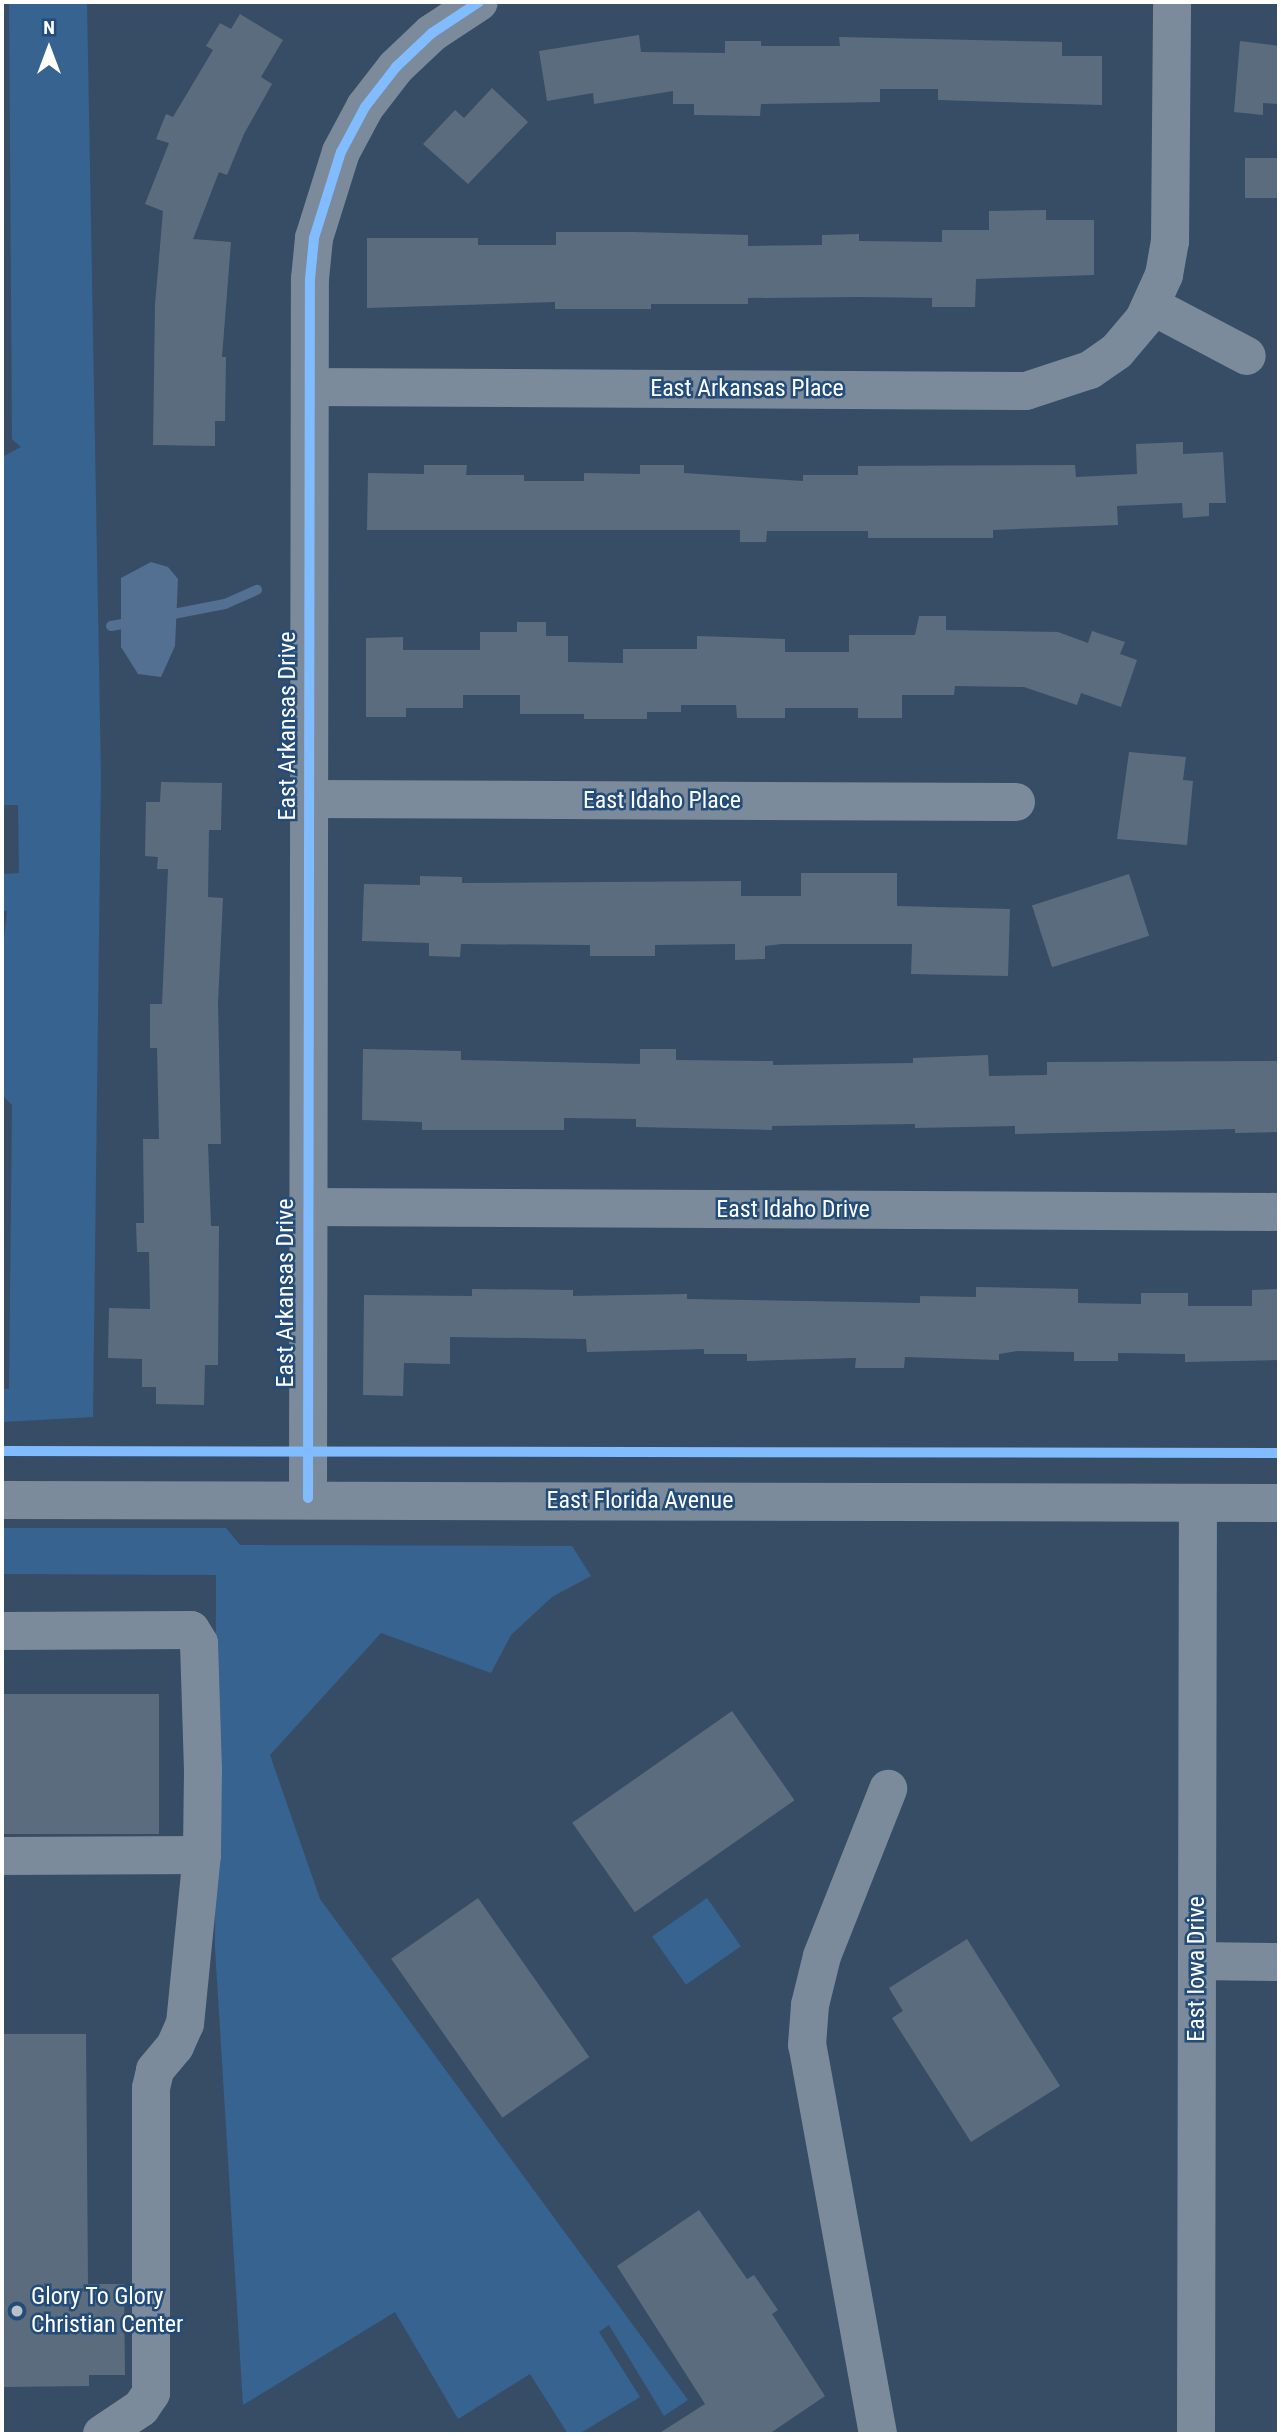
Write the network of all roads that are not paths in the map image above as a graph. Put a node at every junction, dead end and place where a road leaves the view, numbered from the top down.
1 (1172, 2) edge
2 (470, 4) edge
3 (1152, 306) junction
4 (1247, 356) dead end
5 (310, 387) junction
6 (309, 799) junction
7 (1016, 802) dead end
8 (307, 1207) junction
9 (1279, 1212) edge
10 (308, 1498) junction
11 (2, 1500) edge
12 (1198, 1503) junction
13 (1279, 1503) edge
14 (2, 1631) edge
15 (888, 1788) dead end
16 (202, 1855) junction
17 (2, 1856) edge
18 (1197, 1961) junction
19 (1279, 1962) edge
20 (102, 2434) edge
21 (878, 2434) edge
22 (1196, 2434) edge

1 - 3 street, East Arkansas Place
2 - 5 street, East Arkansas Drive
3 - 4 street
3 - 5 street, East Arkansas Place
5 - 6 street, East Arkansas Drive
6 - 7 street, East Idaho Place
6 - 8 street, East Arkansas Drive
8 - 9 street, East Idaho Drive
8 - 10 street, East Arkansas Drive
10 - 11 street, East Florida Avenue
10 - 12 street, East Florida Avenue
12 - 13 street, East Florida Avenue
12 - 18 street, East Iowa Drive
14 - 16 street
15 - 21 street
16 - 17 street
16 - 20 street
18 - 19 street
18 - 22 street, East Iowa Drive

